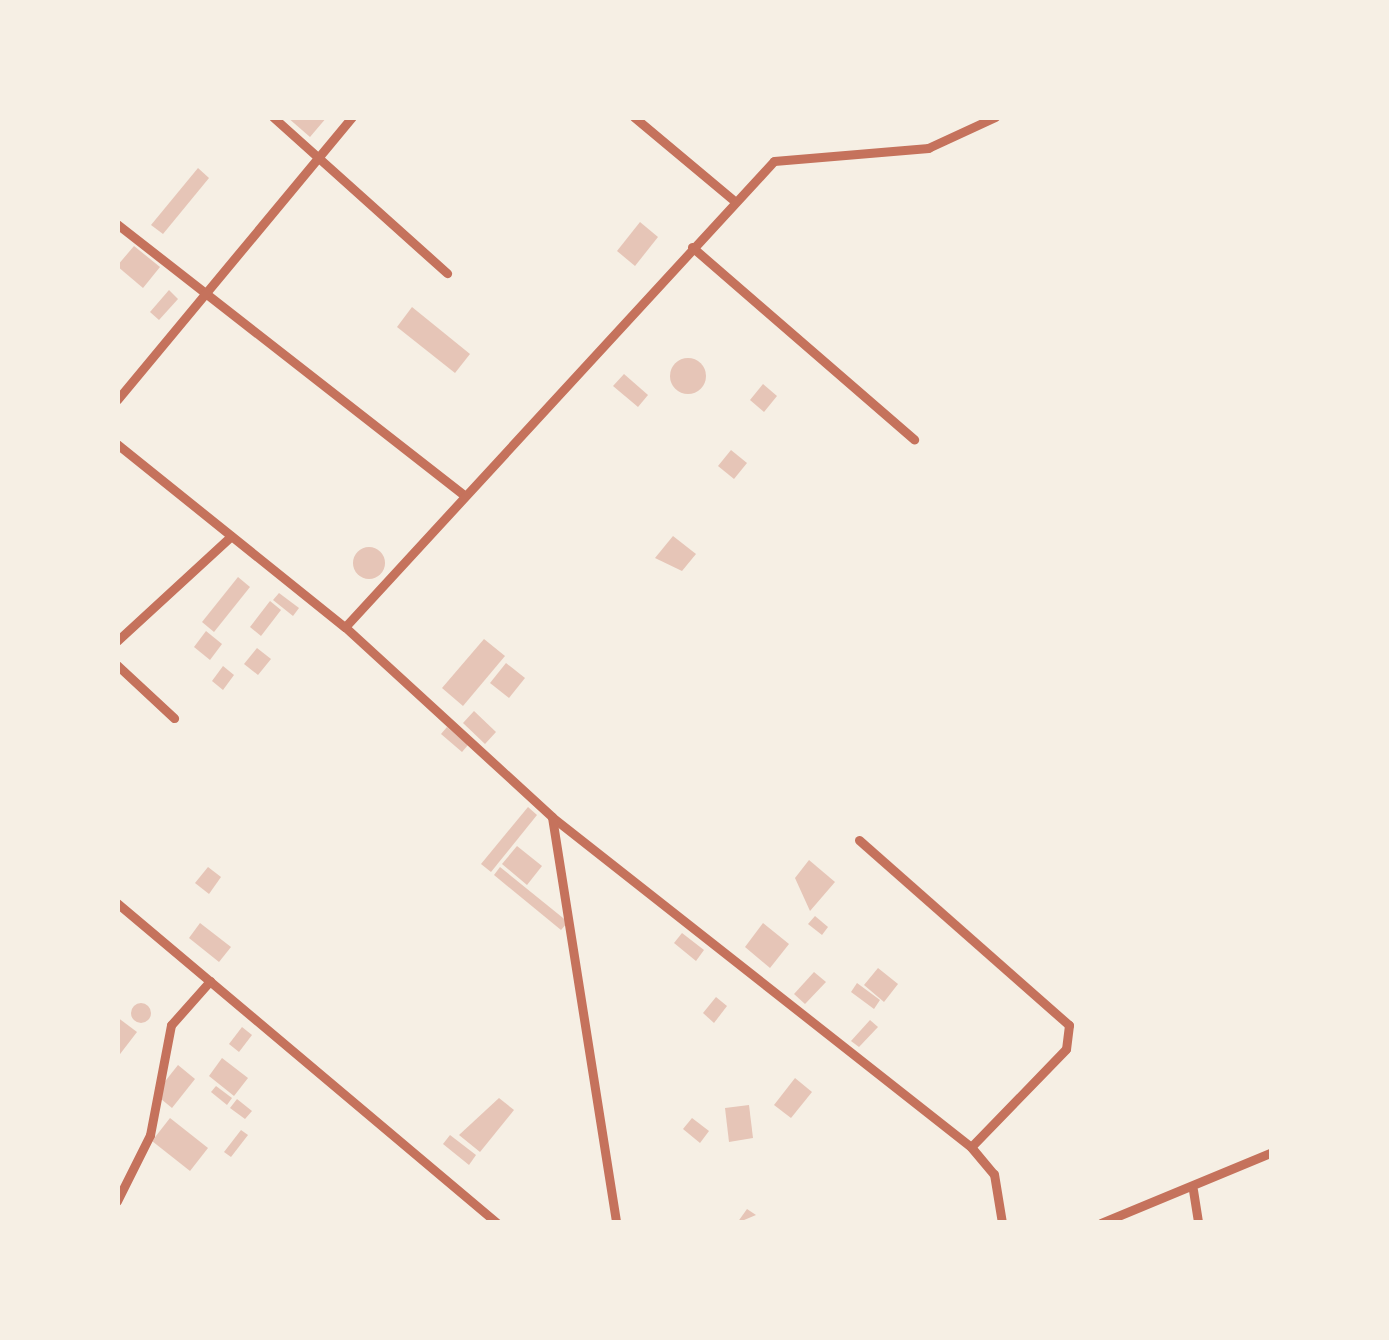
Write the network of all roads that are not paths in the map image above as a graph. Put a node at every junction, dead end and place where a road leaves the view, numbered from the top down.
1 (273, 117) edge
2 (352, 117) edge
3 (634, 117) edge
4 (994, 117) edge
5 (319, 158) junction
6 (732, 199) junction
7 (117, 224) edge
8 (692, 247) junction
9 (447, 273) dead end
10 (208, 295) junction
11 (117, 400) edge
12 (914, 439) dead end
13 (117, 444) edge
14 (462, 494) junction
15 (231, 536) junction
16 (345, 627) junction
17 (117, 641) edge
18 (117, 665) edge
19 (174, 718) dead end
20 (552, 817) junction
21 (859, 840) dead end
22 (117, 903) edge
23 (210, 981) junction
24 (971, 1148) junction
25 (1272, 1152) edge
26 (1193, 1190) junction
27 (117, 1201) edge
28 (496, 1223) edge
29 (616, 1223) edge
30 (1002, 1223) edge
31 (1101, 1223) edge
32 (1198, 1223) edge

1 - 5 street
2 - 5 street
3 - 6 street
4 - 6 street
5 - 9 street
5 - 10 street
6 - 8 street
7 - 10 street
8 - 12 street
8 - 14 street
10 - 11 street
10 - 14 street
13 - 15 street
14 - 16 street
15 - 16 street
15 - 17 street
16 - 20 street
18 - 19 street
20 - 24 street
20 - 29 street
21 - 24 street
22 - 23 street
23 - 27 street
23 - 28 street
24 - 30 street
25 - 26 street
26 - 31 street
26 - 32 street

